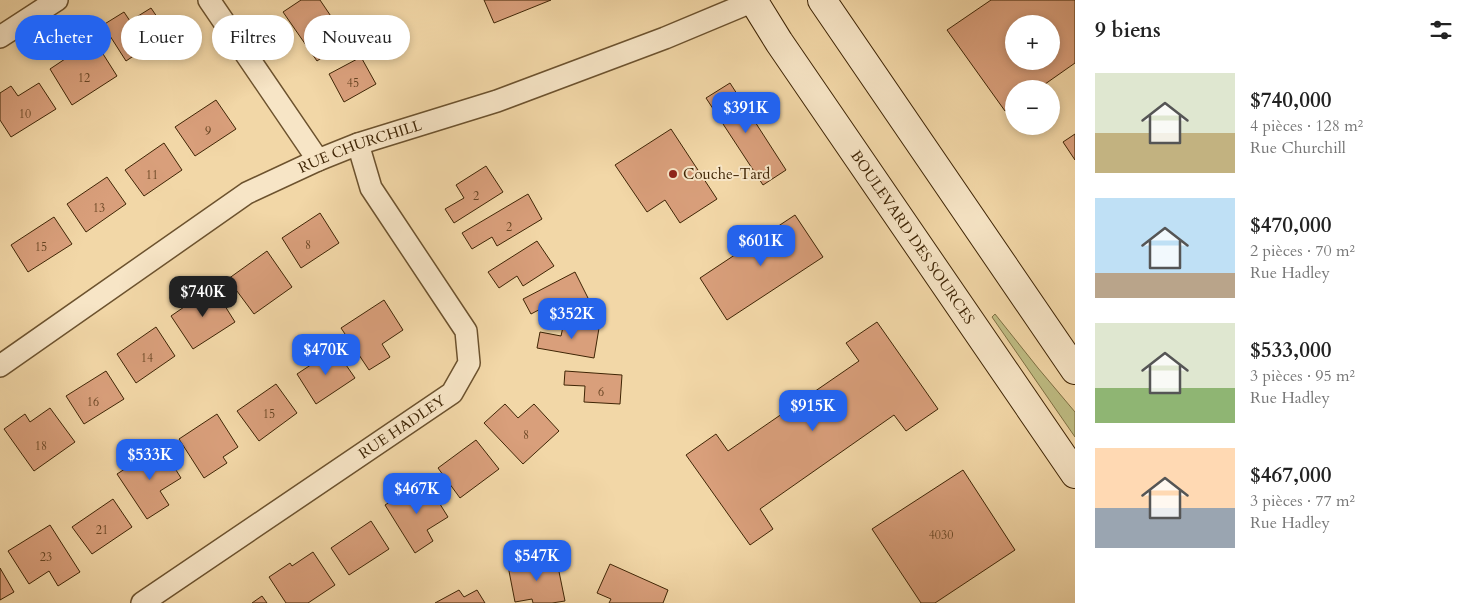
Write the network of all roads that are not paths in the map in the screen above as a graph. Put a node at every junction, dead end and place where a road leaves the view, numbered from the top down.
1 (57, 0) edge
2 (209, 0) edge
3 (754, 0) edge
4 (822, 0) edge
5 (0, 37) edge
6 (358, 144) junction
7 (318, 160) junction
8 (0, 366) edge
9 (1075, 370) edge
10 (1075, 474) edge
11 (142, 603) edge

1 - 5 street
2 - 7 street
3 - 6 street, RUE CHURCHILL
3 - 10 main road, BOULEVARD DES SOURCES
4 - 9 main road
6 - 7 street, RUE CHURCHILL
6 - 11 street, RUE HADLEY
7 - 8 street, RUE CHURCHILL

